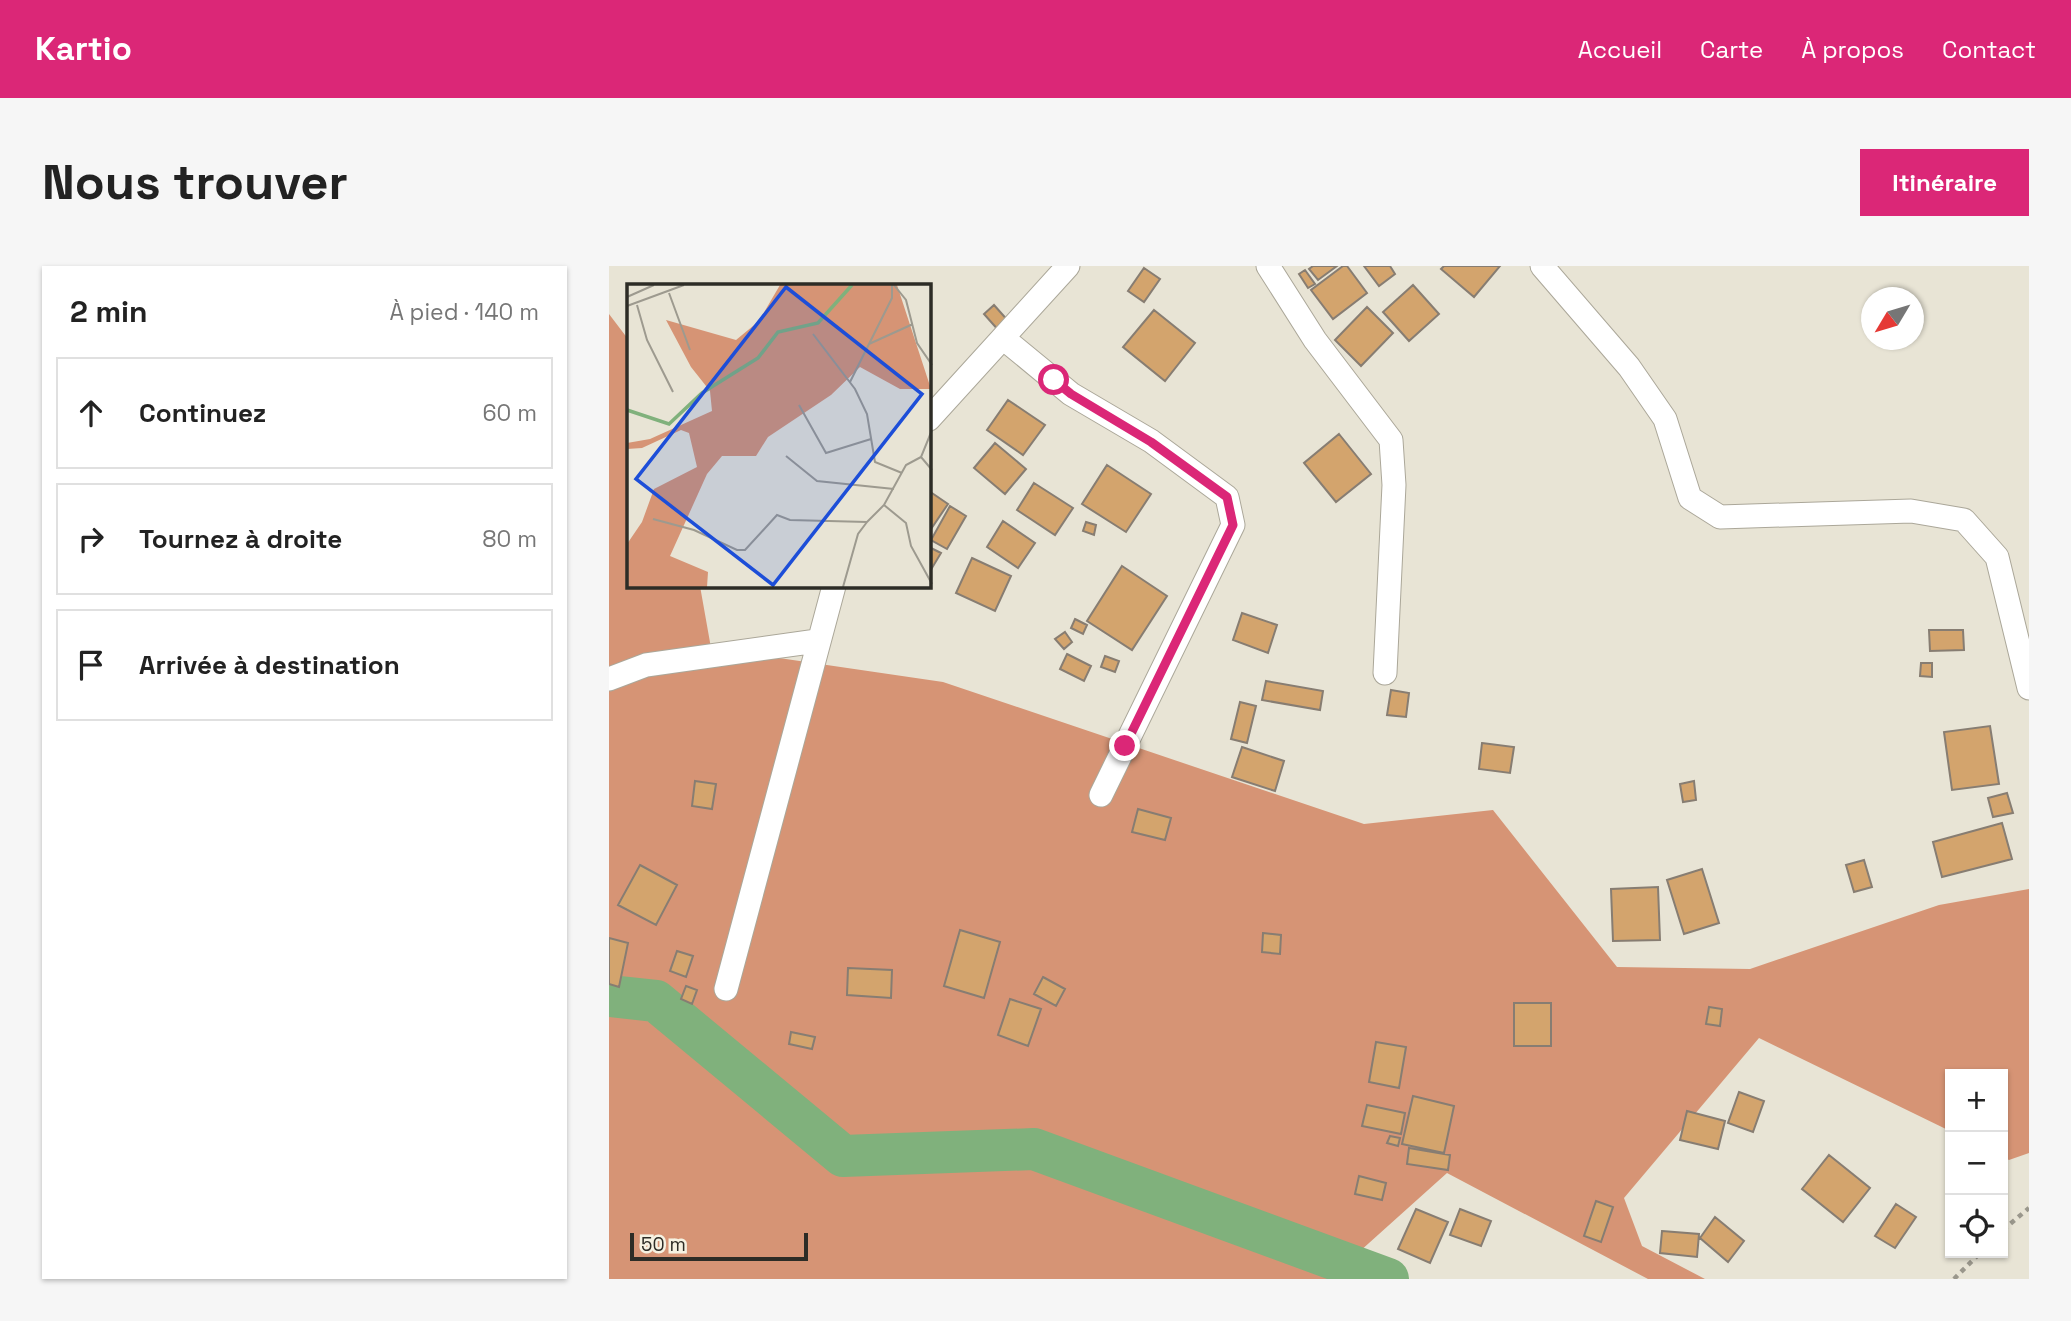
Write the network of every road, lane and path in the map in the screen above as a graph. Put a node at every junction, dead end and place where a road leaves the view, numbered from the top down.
1 (1069, 266) edge
2 (1268, 266) edge
3 (1542, 266) edge
4 (1003, 338) junction
5 (931, 417) edge
6 (833, 588) edge
7 (817, 641) junction
8 (1385, 673) dead end
9 (609, 679) edge
10 (2029, 688) edge
11 (1101, 795) dead end
12 (726, 989) dead end
13 (2029, 1208) edge
14 (2008, 1226) edge
15 (1975, 1258) edge
16 (1954, 1279) edge

1 - 4 street
2 - 8 street
3 - 10 street
4 - 5 street
4 - 11 street
6 - 7 street
7 - 9 street
7 - 12 street
13 - 14 path
15 - 16 path

